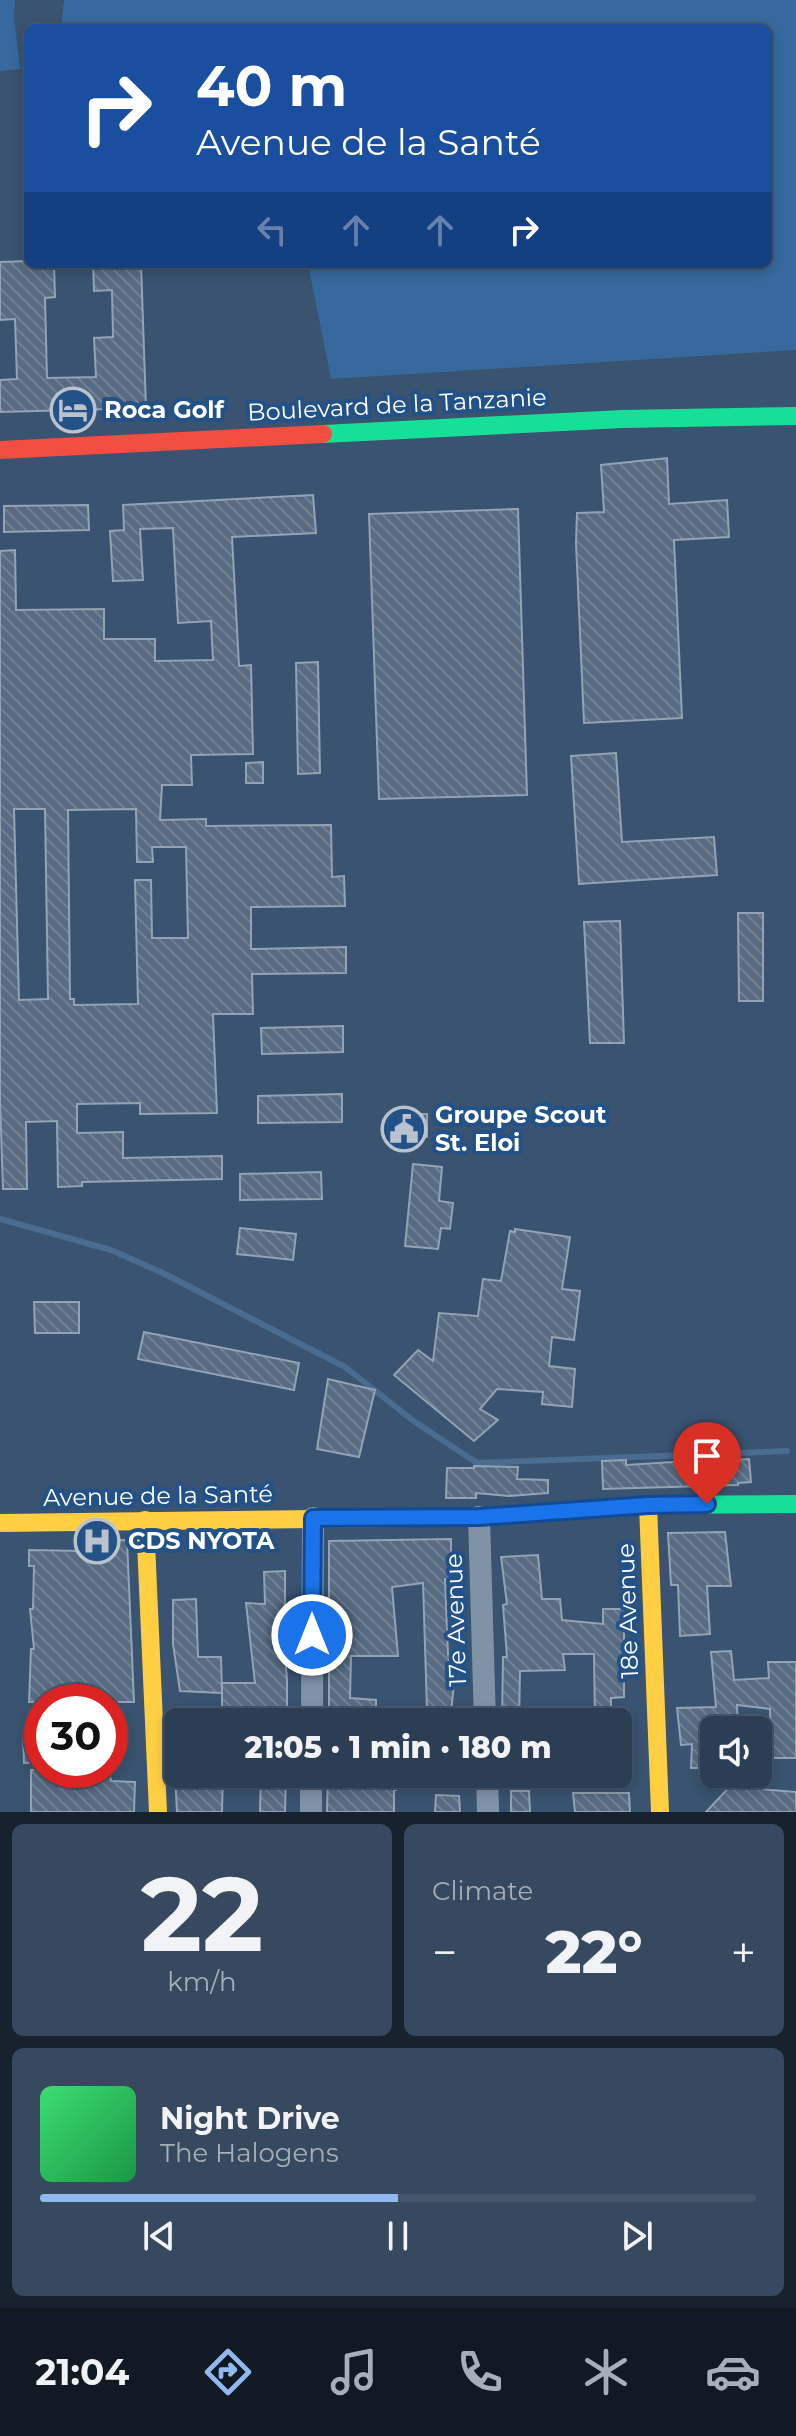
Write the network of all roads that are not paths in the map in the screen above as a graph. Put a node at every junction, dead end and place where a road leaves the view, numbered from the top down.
1 (796, 416) edge
2 (0, 450) edge
3 (796, 1504) edge
4 (648, 1505) junction
5 (479, 1517) junction
6 (313, 1518) junction
7 (145, 1520) junction
8 (0, 1523) edge
9 (312, 1708) edge
10 (485, 1708) edge
11 (311, 1788) edge
12 (487, 1788) edge
13 (158, 1812) edge
14 (311, 1812) edge
15 (488, 1812) edge
16 (660, 1812) edge

1 - 2 street, Boulevard de la Tanzanie
3 - 4 street, Avenue de la Santé
4 - 5 street, Avenue de la Santé
4 - 16 street, 18e Avenue
5 - 6 street, Avenue de la Santé
5 - 10 street, 17e Avenue
6 - 7 street, Avenue de la Santé
6 - 9 street
7 - 8 street, Avenue de la Santé
7 - 13 street
11 - 14 street
12 - 15 street

